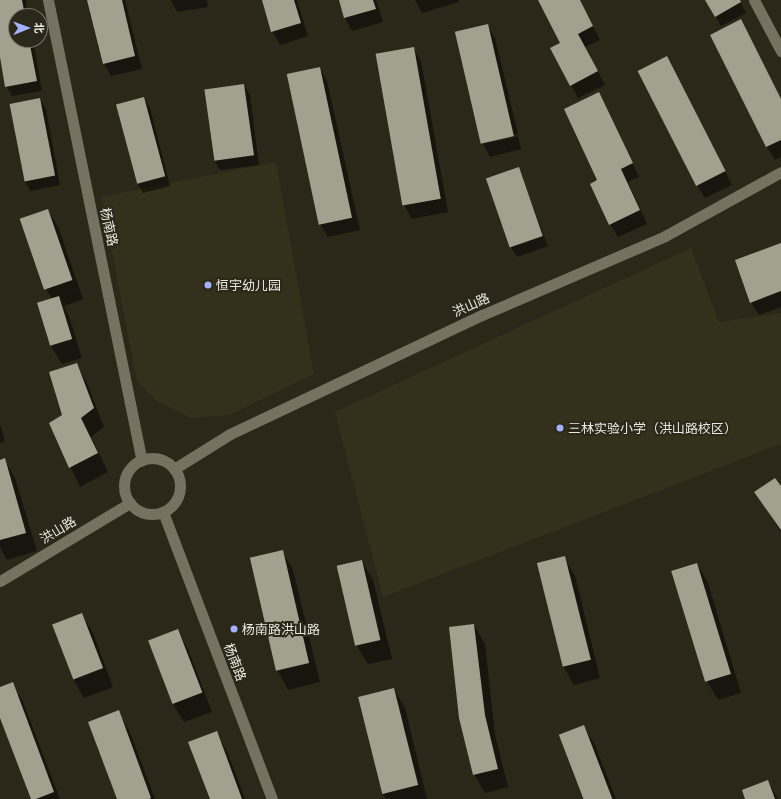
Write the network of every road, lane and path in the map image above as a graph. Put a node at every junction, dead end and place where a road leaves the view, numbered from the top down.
1 (48, 0) edge
2 (754, 0) edge
3 (781, 51) edge
4 (781, 172) edge
5 (142, 460) junction
6 (174, 469) junction
7 (130, 503) junction
8 (163, 512) junction
9 (0, 581) edge
10 (272, 799) edge

1 - 5 street, 杨南路
2 - 3 street
4 - 6 street, 洪山路
5 - 6 street
5 - 7 street
6 - 8 street
7 - 8 street
7 - 9 street, 洪山路
8 - 10 street, 杨南路

